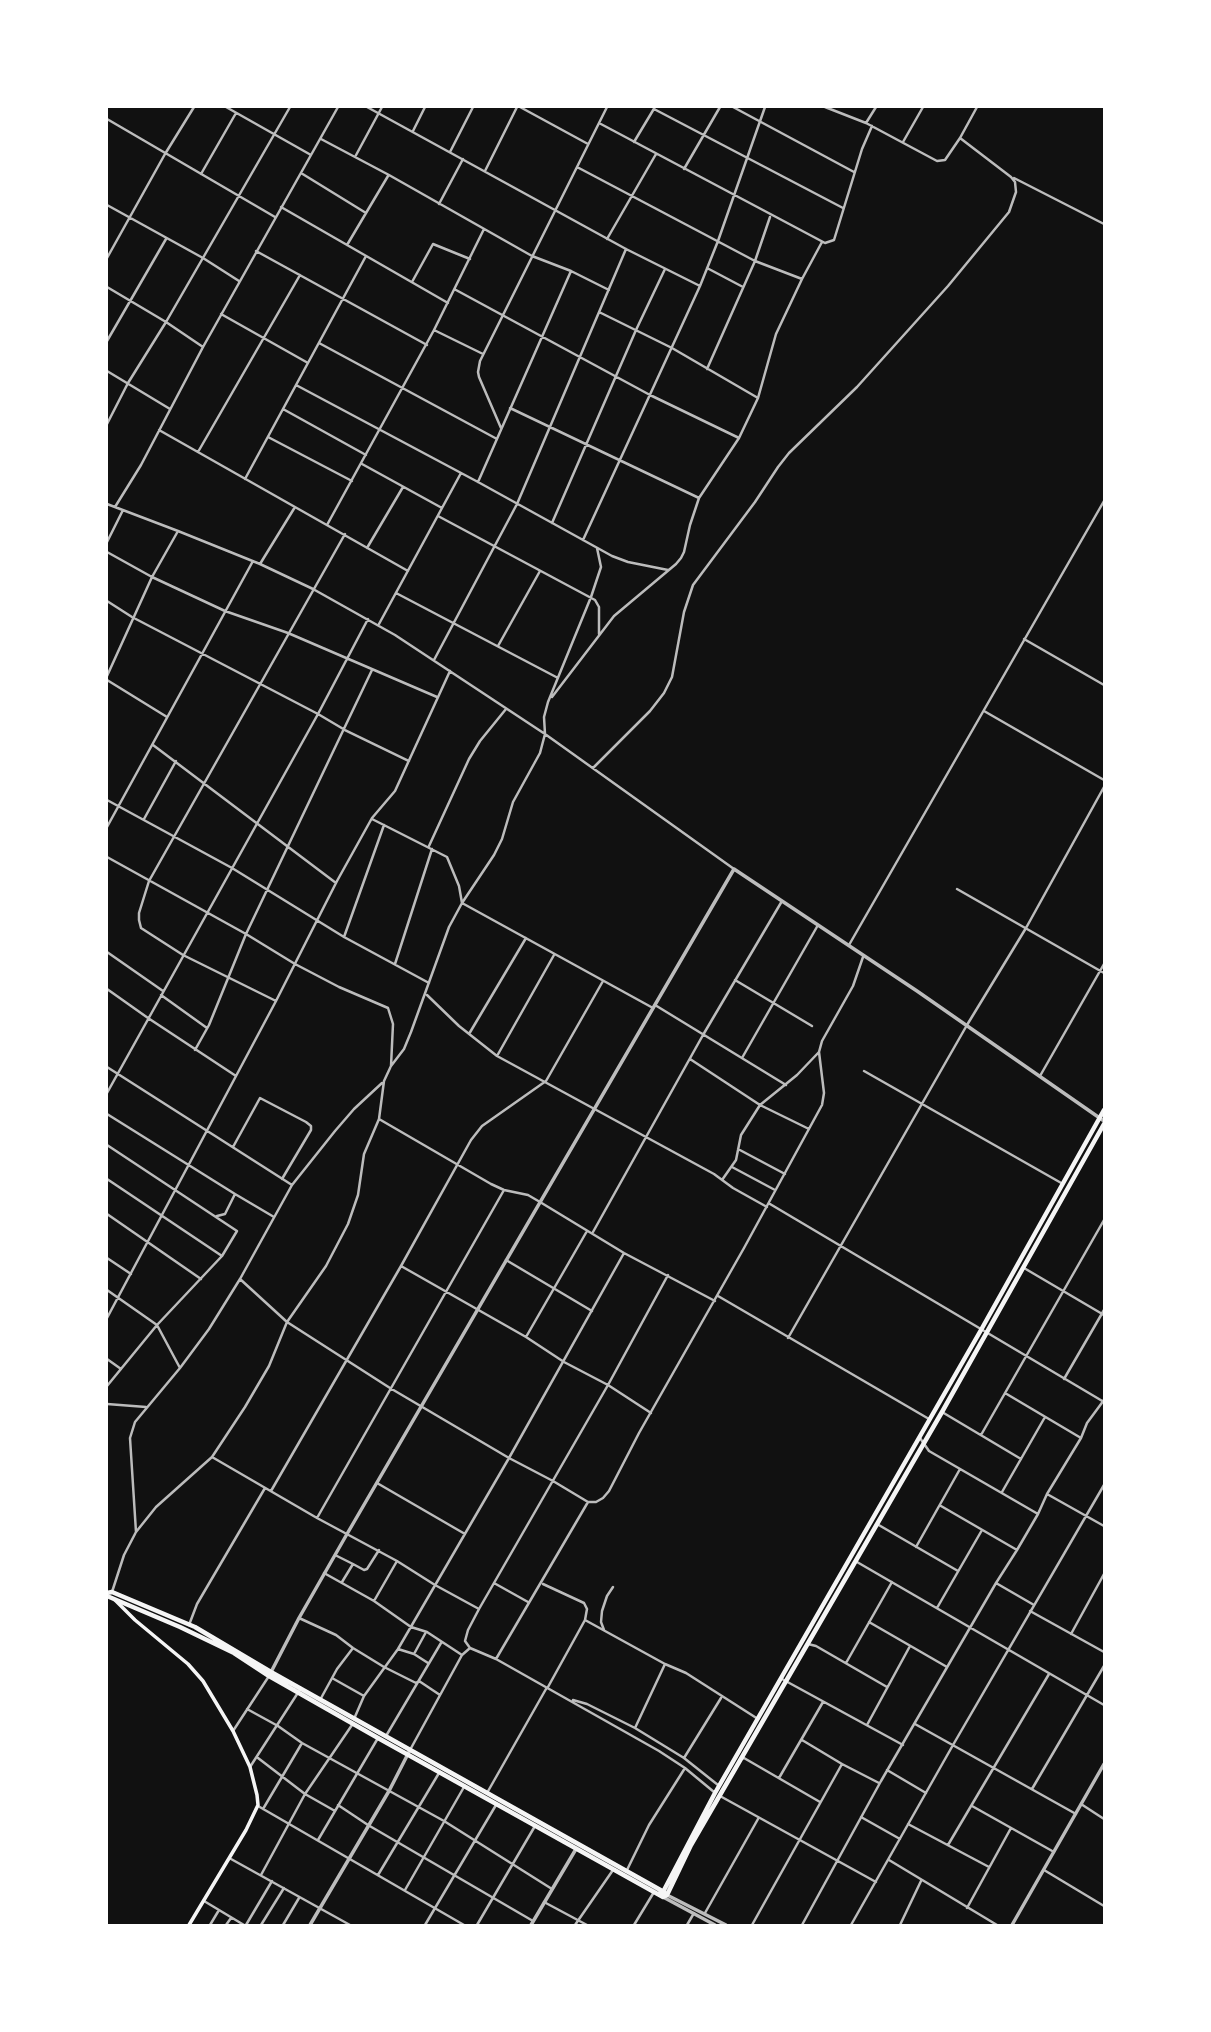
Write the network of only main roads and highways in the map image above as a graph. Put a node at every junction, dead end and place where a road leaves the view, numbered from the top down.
1 (1104, 1110) edge
2 (1103, 1121) edge
3 (922, 1441) junction
4 (853, 1560) junction
5 (110, 1595) edge
6 (235, 1652) junction
7 (784, 1680) junction
8 (354, 1721) junction
9 (409, 1752) junction
10 (721, 1787) junction
11 (660, 1893) junction
12 (189, 1925) edge

1 - 2 main road
2 - 3 main road
2 - 3 main road
3 - 4 main road
3 - 4 main road
4 - 7 main road
4 - 7 main road
5 - 6 main road
5 - 6 main road
5 - 12 main road
6 - 8 main road
7 - 10 main road
7 - 10 main road
8 - 9 main road
8 - 9 main road
9 - 11 main road
9 - 11 main road
10 - 11 main road

